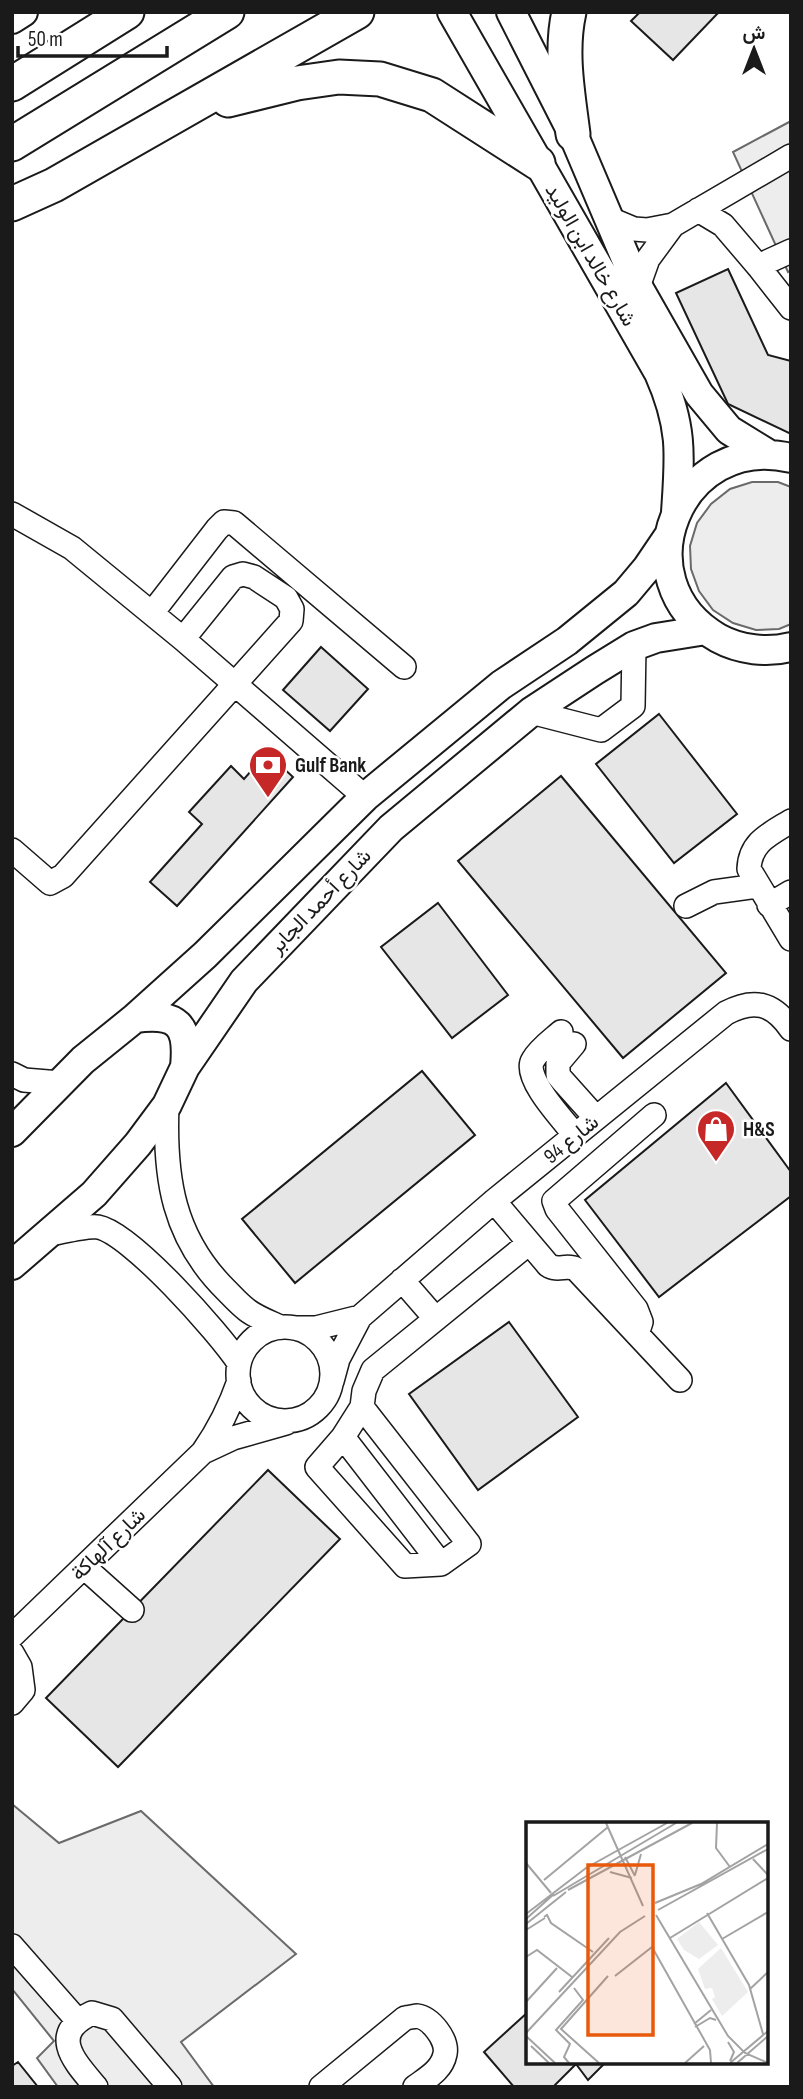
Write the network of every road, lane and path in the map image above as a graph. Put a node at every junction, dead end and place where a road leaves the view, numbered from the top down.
1 (23, 12) edge
2 (127, 12) edge
3 (227, 12) edge
4 (356, 12) edge
5 (452, 12) edge
6 (511, 12) edge
7 (569, 12) edge
8 (12, 19) edge
9 (12, 84) edge
10 (182, 113) junction
11 (573, 134) junction
12 (12, 144) edge
13 (791, 156) edge
14 (538, 163) junction
15 (12, 204) edge
16 (698, 210) junction
17 (610, 219) junction
18 (673, 225) junction
19 (791, 251) edge
20 (758, 266) junction
21 (638, 286) junction
22 (791, 308) edge
23 (780, 456) edge
24 (12, 514) edge
25 (672, 524) junction
26 (152, 613) junction
27 (706, 630) junction
28 (183, 639) junction
29 (567, 641) junction
30 (634, 646) junction
31 (785, 652) edge
32 (404, 667) dead end
33 (595, 670) junction
34 (233, 684) junction
35 (531, 712) junction
36 (365, 797) junction
37 (791, 821) edge
38 (12, 850) edge
39 (791, 892) edge
40 (763, 896) junction
41 (690, 911) dead end
42 (791, 939) edge
43 (135, 1018) junction
44 (791, 1029) edge
45 (185, 1067) junction
46 (12, 1074) edge
47 (60, 1083) junction
48 (167, 1105) junction
49 (654, 1115) dead end
50 (596, 1118) junction
51 (12, 1132) edge
52 (575, 1135) junction
53 (494, 1201) junction
54 (50, 1234) junction
55 (529, 1243) junction
56 (12, 1265) edge
57 (402, 1280) junction
58 (360, 1317) junction
59 (435, 1318) junction
60 (287, 1328) junction
61 (637, 1334) junction
62 (239, 1372) junction
63 (680, 1380) dead end
64 (332, 1381) junction
65 (362, 1407) junction
66 (295, 1421) junction
67 (343, 1437) junction
68 (203, 1452) junction
69 (89, 1562) junction
70 (441, 1564) junction
71 (136, 1606) dead end
72 (12, 1636) edge
73 (12, 1653) edge
74 (12, 1703) edge
75 (12, 1946) edge
76 (77, 2020) junction
77 (96, 2087) edge
78 (170, 2087) edge
79 (321, 2087) edge
80 (415, 2087) edge

1 - 8 main road
2 - 9 highway
3 - 12 highway
4 - 10 highway
5 - 14 main road, شارع خالد ابن الوليد
6 - 11 main road, شارع خالد ابن الوليد
7 - 11 highway
10 - 14 highway
10 - 15 highway
11 - 17 main road, شارع خالد ابن الوليد
13 - 16 street
14 - 25 main road, شارع خالد ابن الوليد
16 - 18 street
16 - 20 street
17 - 18 street
17 - 21 main road, شارع خالد ابن الوليد
18 - 21 street
19 - 20 street
20 - 22 street
21 - 23 main road, شارع خالد ابن الوليد
23 - 25 main road, شارع أحمد الجابر
24 - 26 street
25 - 27 main road, شارع خالد ابن الوليد
25 - 29 main road, شارع أحمد الجابر
26 - 28 street
26 - 32 street
27 - 30 main road, شارع أحمد الجابر
27 - 31 main road
28 - 34 street
28 - 34 street
29 - 33 main road
29 - 36 main road, شارع أحمد الجابر
30 - 33 main road, شارع أحمد الجابر
30 - 35 street
33 - 35 main road, شارع أحمد الجابر
34 - 36 street
34 - 38 street
35 - 45 main road, شارع أحمد الجابر
36 - 43 main road, شارع أحمد الجابر
37 - 40 street
39 - 40 street
40 - 41 street
40 - 42 street
43 - 45 main road
43 - 47 main road, شارع أحمد الجابر
44 - 50 street, شارع 94
45 - 48 main road, شارع أحمد الجابر
46 - 47 street
47 - 51 main road, شارع أحمد الجابر
48 - 54 main road, شارع أحمد الجابر
48 - 60 street
49 - 61 street
50 - 52 street, شارع 94
50 - 52 street
52 - 53 street, شارع 94
53 - 55 street
53 - 57 street, شارع 94
54 - 56 main road, شارع أحمد الجابر
54 - 62 street
55 - 59 street
55 - 61 street
57 - 58 street, شارع 94
57 - 59 street
58 - 60 street, شارع 94
58 - 64 street, شارع 94
59 - 65 street
60 - 62 street
60 - 64 street
61 - 63 street
62 - 66 street
62 - 68 street, شارع آلهاكة
64 - 66 street
65 - 67 street
65 - 70 street
66 - 68 street, شارع آلهاكة
67 - 70 street
67 - 70 street
68 - 69 street, شارع آلهاكة
69 - 71 street
69 - 72 street, شارع آلهاكة
73 - 74 street
75 - 76 street
76 - 77 street
76 - 78 street
79 - 80 street

